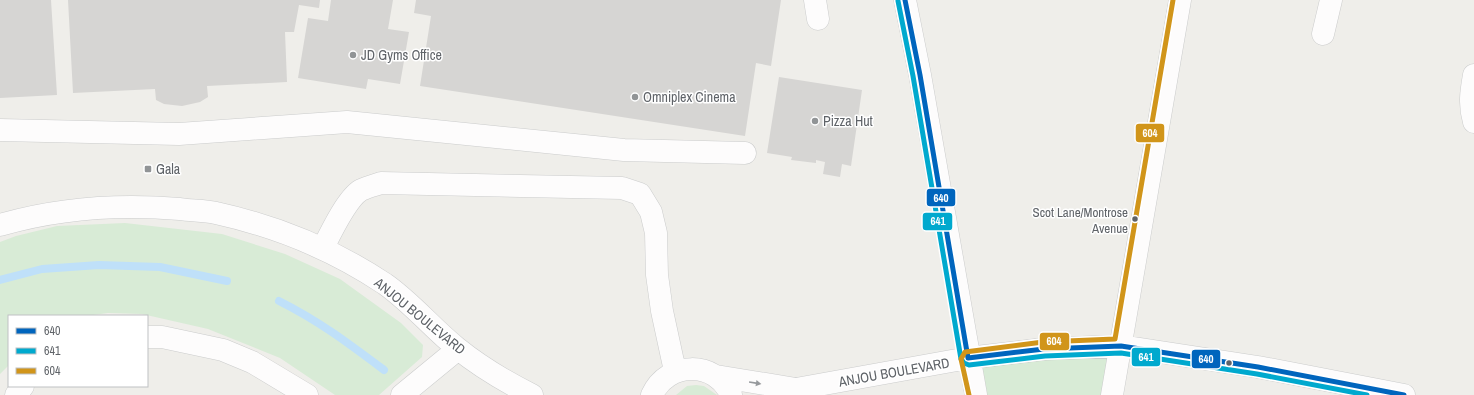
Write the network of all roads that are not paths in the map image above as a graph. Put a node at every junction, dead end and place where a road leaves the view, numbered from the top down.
1 (905, 0) edge
2 (1180, 0) edge
3 (1331, 0) edge
4 (1323, 34) dead end
5 (1474, 75) edge
6 (1474, 122) edge
7 (0, 130) edge
8 (745, 153) dead end
9 (0, 225) edge
10 (323, 248) junction
11 (148, 336) edge
12 (1121, 346) junction
13 (458, 349) junction
14 (968, 358) junction
15 (676, 371) junction
16 (716, 376) junction
17 (22, 387) edge
18 (790, 392) edge
19 (651, 394) edge
20 (16, 395) edge
21 (307, 395) edge
22 (402, 395) edge
23 (532, 395) edge
24 (731, 395) edge
25 (976, 395) edge
26 (1112, 395) edge
27 (1404, 395) edge

1 - 14 street
2 - 12 street
3 - 4 street
5 - 6 street
7 - 8 street
9 - 10 street, ANJOU BOULEVARD
10 - 13 street, ANJOU BOULEVARD
10 - 15 street
11 - 21 street
12 - 14 street, ANJOU BOULEVARD
12 - 26 street
12 - 27 street, ANJOU BOULEVARD
13 - 22 street
13 - 23 street, ANJOU BOULEVARD
14 - 18 street, ANJOU BOULEVARD
14 - 25 street
15 - 16 street, ANJOU BOULEVARD
15 - 19 street
16 -> 18 street, ANJOU BOULEVARD
16 - 24 street, ANJOU BOULEVARD
17 - 20 street

